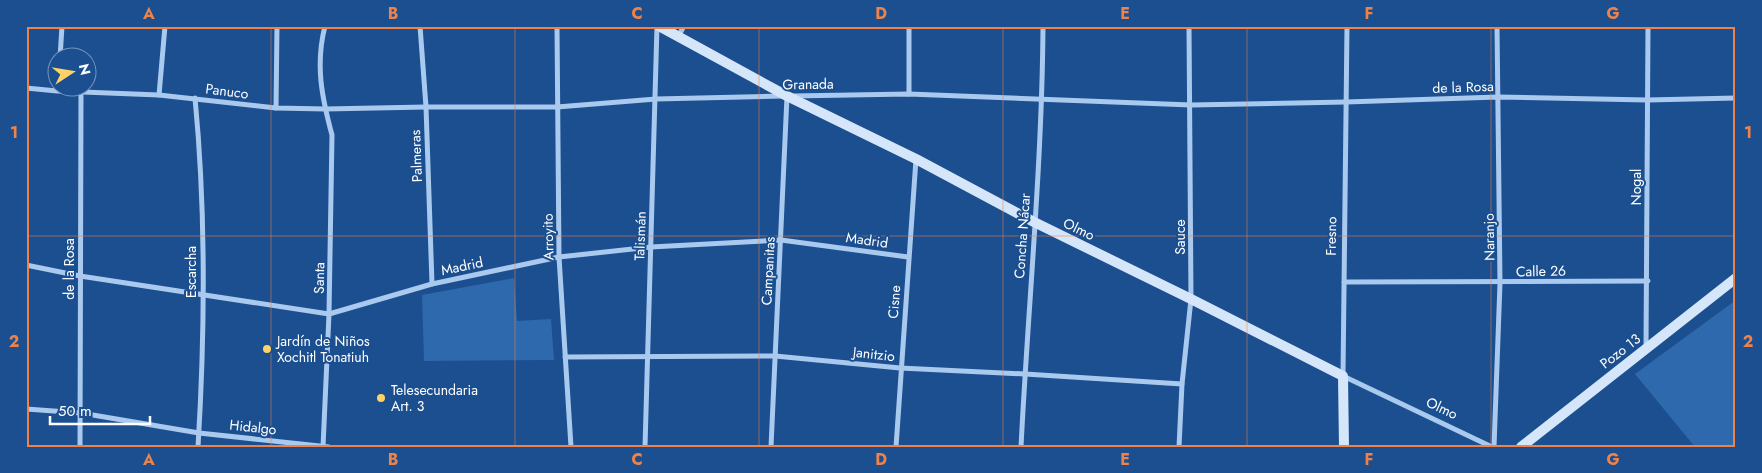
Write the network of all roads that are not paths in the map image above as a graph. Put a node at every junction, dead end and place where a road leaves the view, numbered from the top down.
1 (62, 26) edge
2 (165, 26) edge
3 (277, 26) edge
4 (325, 26) edge
5 (420, 26) edge
6 (557, 26) edge
7 (658, 26) edge
8 (909, 26) edge
9 (1043, 26) edge
10 (1190, 26) edge
11 (1347, 26) edge
12 (1497, 26) edge
13 (1648, 26) edge
14 (681, 31) edge
15 (61, 48) edge
16 (26, 88) edge
17 (48, 89) edge
18 (98, 93) edge
19 (909, 94) junction
20 (159, 95) junction
21 (787, 96) junction
22 (1498, 97) junction
23 (81, 98) edge
24 (195, 98) junction
25 (1736, 98) edge
26 (656, 99) junction
27 (1043, 99) junction
28 (1647, 100) junction
29 (1346, 102) junction
30 (1191, 105) junction
31 (426, 107) junction
32 (558, 107) junction
33 (276, 108) junction
34 (325, 110) junction
35 (916, 159) junction
36 (1034, 222) junction
37 (781, 240) junction
38 (651, 247) junction
39 (560, 257) junction
40 (908, 257) junction
41 (26, 265) edge
42 (80, 276) junction
43 (1736, 278) edge
44 (1648, 281) junction
45 (1344, 282) junction
46 (1500, 283) junction
47 (432, 284) junction
48 (202, 294) junction
49 (1191, 299) junction
50 (329, 314) junction
51 (1646, 348) junction
52 (565, 356) junction
53 (775, 356) junction
54 (648, 357) junction
55 (900, 368) junction
56 (1025, 374) junction
57 (1343, 376) junction
58 (1182, 384) junction
59 (26, 409) edge
60 (81, 413) junction
61 (199, 433) junction
62 (323, 446) edge
63 (80, 447) edge
64 (198, 447) edge
65 (328, 447) edge
66 (571, 447) edge
67 (645, 447) edge
68 (772, 447) edge
69 (896, 447) edge
70 (1021, 447) edge
71 (1179, 447) edge
72 (1344, 447) edge
73 (1493, 447) edge
74 (1521, 447) edge

1 - 15 street
2 - 20 street
3 - 33 street
4 - 34 street, Santa
5 - 31 street, Palmeras
6 - 32 street, Arroyito
7 - 14 main road, Olmo
7 - 26 street, Talismán
8 - 19 street
9 - 27 street, Concha Nácar
10 - 30 street, Sauce
11 - 29 street, Fresno
12 - 22 street, Naranjo
13 - 28 street, Nogal
14 - 21 main road, Olmo
16 - 17 street, Panuco
18 - 20 street, Panuco
19 - 21 street, Granada
19 - 27 street, Granada
20 - 24 street, Panuco
21 - 26 street, Granada
21 - 35 main road, Olmo
21 - 37 street, Campanitas
22 - 28 street, de la Rosa
22 - 29 street, de la Rosa
22 - 46 street, Naranjo
23 - 42 street, de la Rosa
24 - 33 street, Panuco
24 - 48 street, Escarcha
25 - 28 street, de la Rosa
26 - 32 street, Granada
26 - 38 street, Talismán
27 - 30 street, Granada
27 - 36 street, Concha Nácar
28 - 44 street, Nogal
29 - 30 street, de la Rosa
29 - 45 street, Fresno
30 - 49 street, Sauce
31 - 32 street, Granada
31 - 34 street, Panuco
31 - 47 street, Palmeras
32 - 39 street, Arroyito
33 - 34 street, Panuco
34 - 50 street, Santa
35 - 36 main road, Olmo
35 - 40 street, Cisne
36 - 49 main road, Olmo
36 - 56 street, Concha Nácar
37 - 38 street, Madrid
37 - 40 street, Madrid
37 - 53 street, Campanitas
38 - 39 street, Madrid
38 - 54 street, Talismán
39 - 47 street, Madrid
39 - 52 street, Arroyito
40 - 55 street, Cisne
41 - 42 street, Madrid
42 - 48 street, Madrid
42 - 60 street, de la Rosa
43 - 51 main road, Pozo 13
44 - 46 street, Calle 26
44 - 51 street, Nogal
45 - 46 street, Calle 26
45 - 57 street, Fresno
46 - 73 street, Naranjo
47 - 50 street, Madrid
48 - 50 street, Madrid
48 - 61 street, Escarcha
49 - 57 main road, Olmo
49 - 58 street, Sauce
50 - 62 street, Santa
51 - 74 main road, Pozo 13
52 - 54 street, Janitzio
52 - 66 street, Arroyito
53 - 54 street, Janitzio
53 - 55 street, Janitzio
53 - 68 street, Campanitas
54 - 67 street, Talismán
55 - 56 street, Janitzio
55 - 69 street, Cisne
56 - 58 street, Janitzio
56 - 70 street, Concha Nácar
57 - 72 main road, Fresno
57 - 73 street, Olmo
58 - 71 street, Sauce
59 - 60 street, Hidalgo
60 - 61 street, Hidalgo
60 - 63 street, de la Rosa
61 - 62 street, Hidalgo
61 - 64 street, Escarcha
62 - 65 street, Hidalgo

